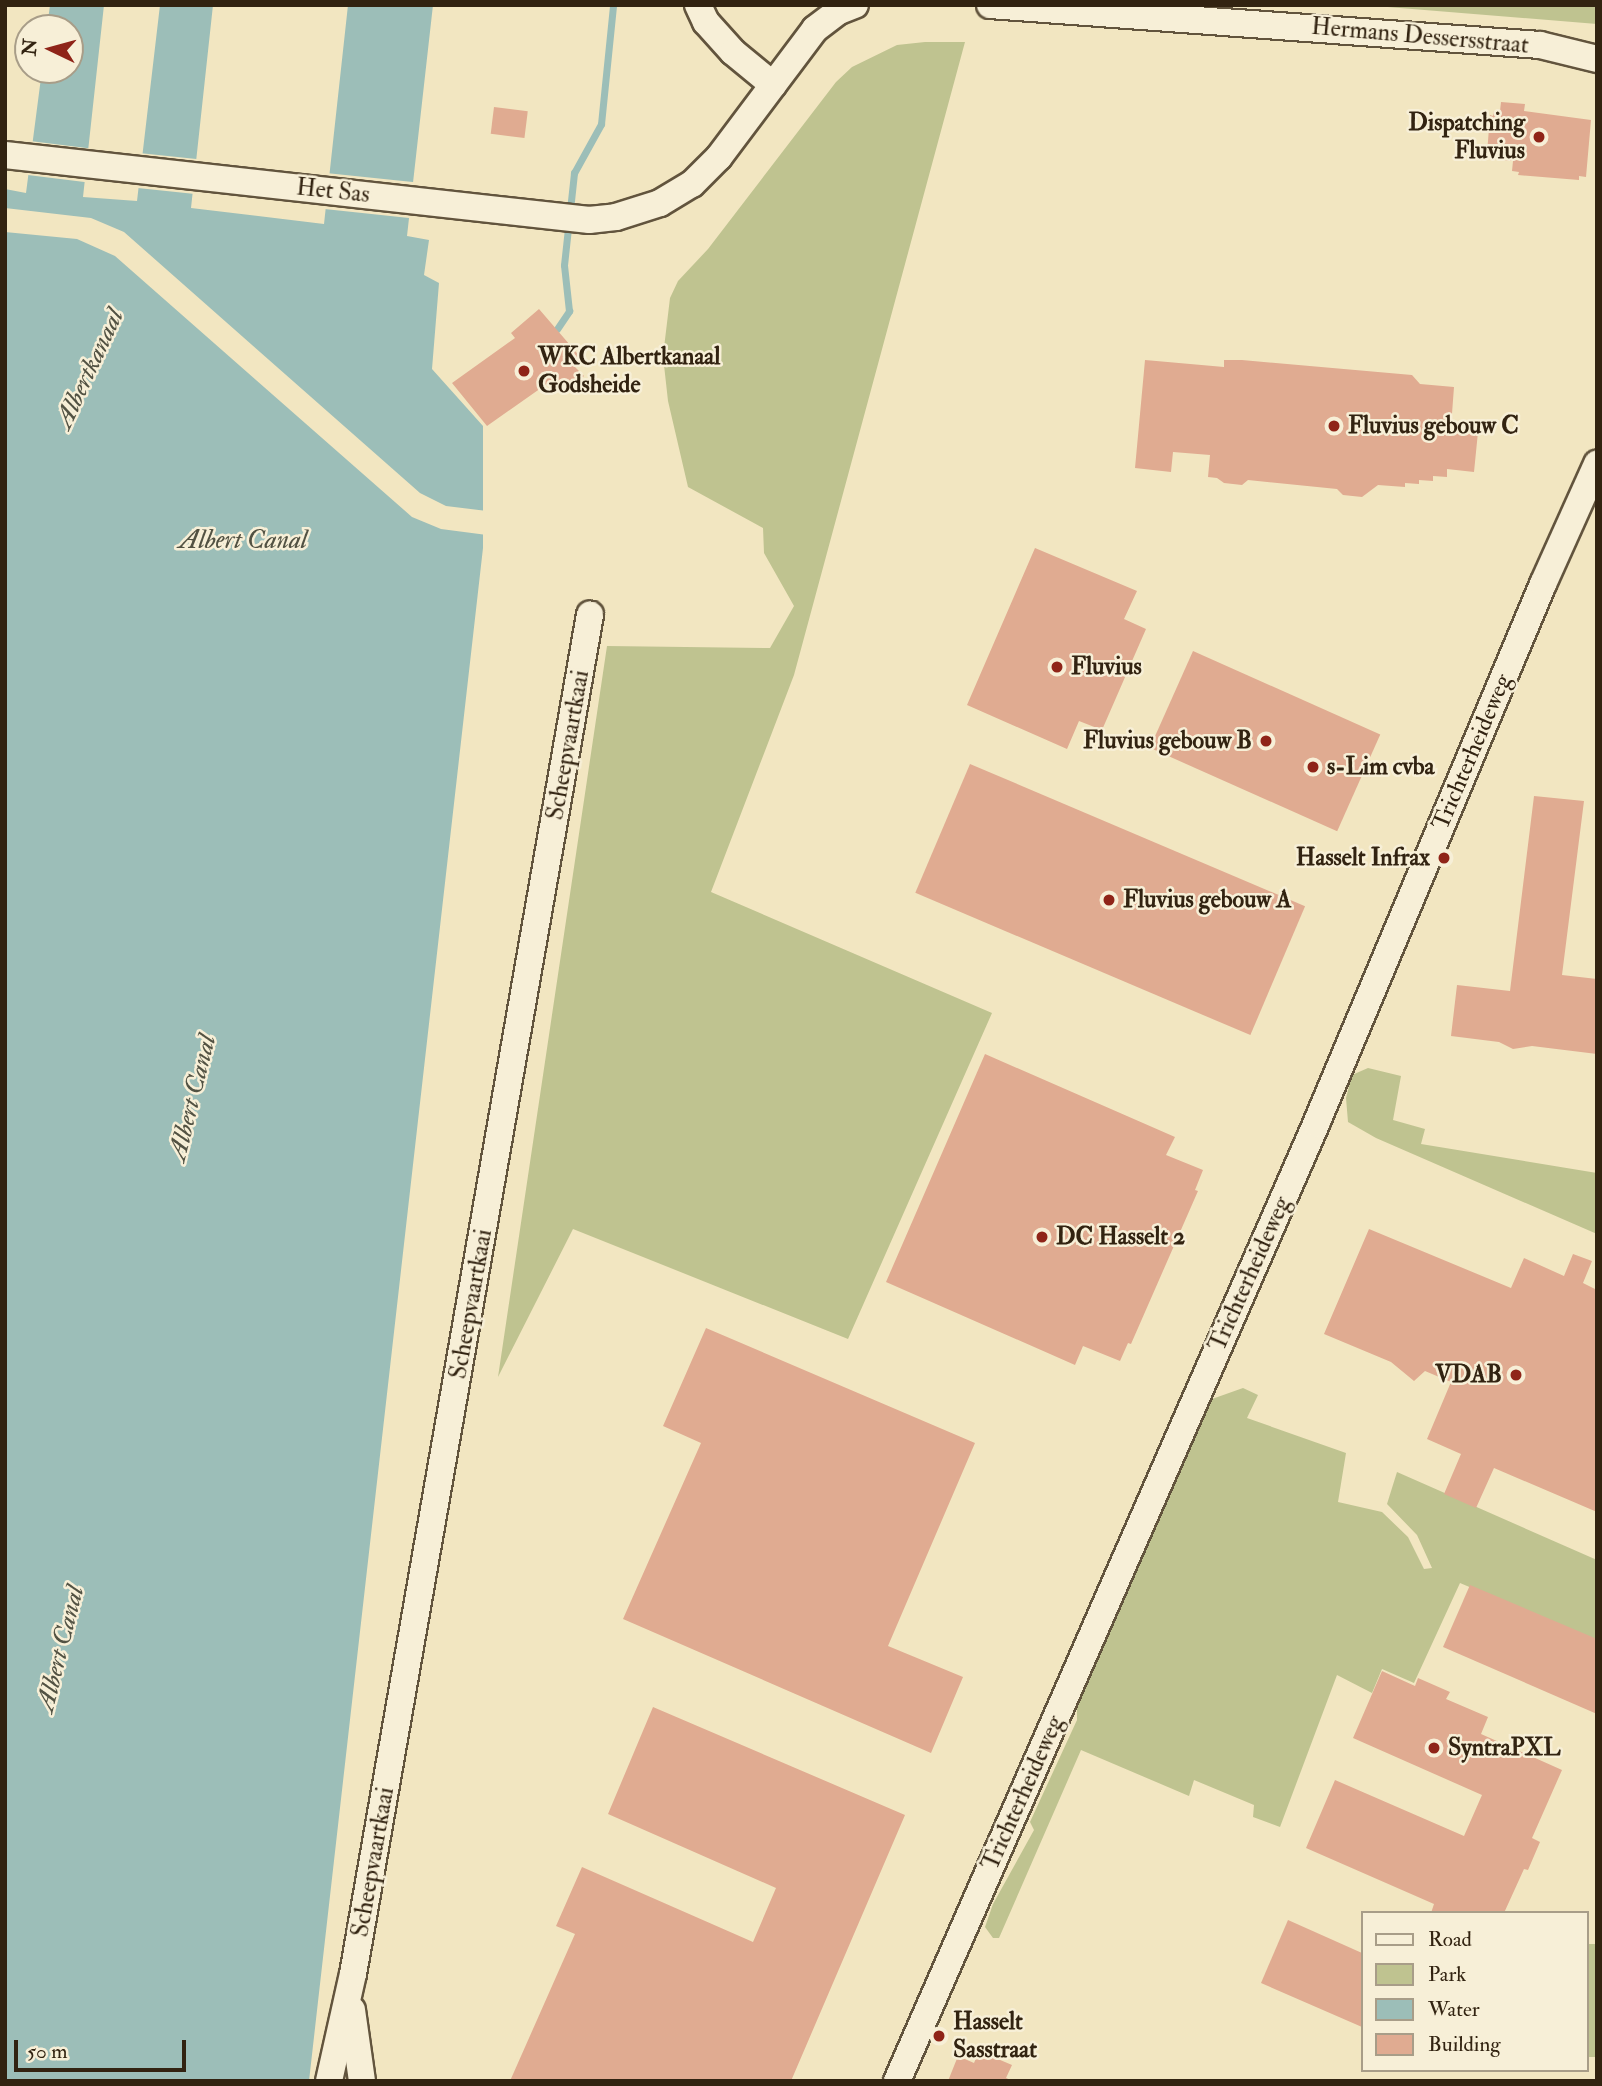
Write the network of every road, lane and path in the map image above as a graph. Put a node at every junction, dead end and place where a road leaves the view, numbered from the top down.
1 (698, 5) edge
2 (855, 5) edge
3 (990, 5) edge
4 (1597, 59) edge
5 (774, 85) junction
6 (5, 155) edge
7 (1597, 464) edge
8 (590, 615) dead end
9 (350, 1993) junction
10 (329, 2081) edge
11 (362, 2081) edge
12 (897, 2081) edge

1 - 5 street
2 - 5 street
3 - 4 street, Hermans Dessersstraat
5 - 6 street, Het Sas
7 - 12 street, Trichterheideweg
8 - 9 street, Scheepvaartkaai
9 - 10 street, Scheepvaartkaai
9 - 11 street, Scheepvaartkaai

